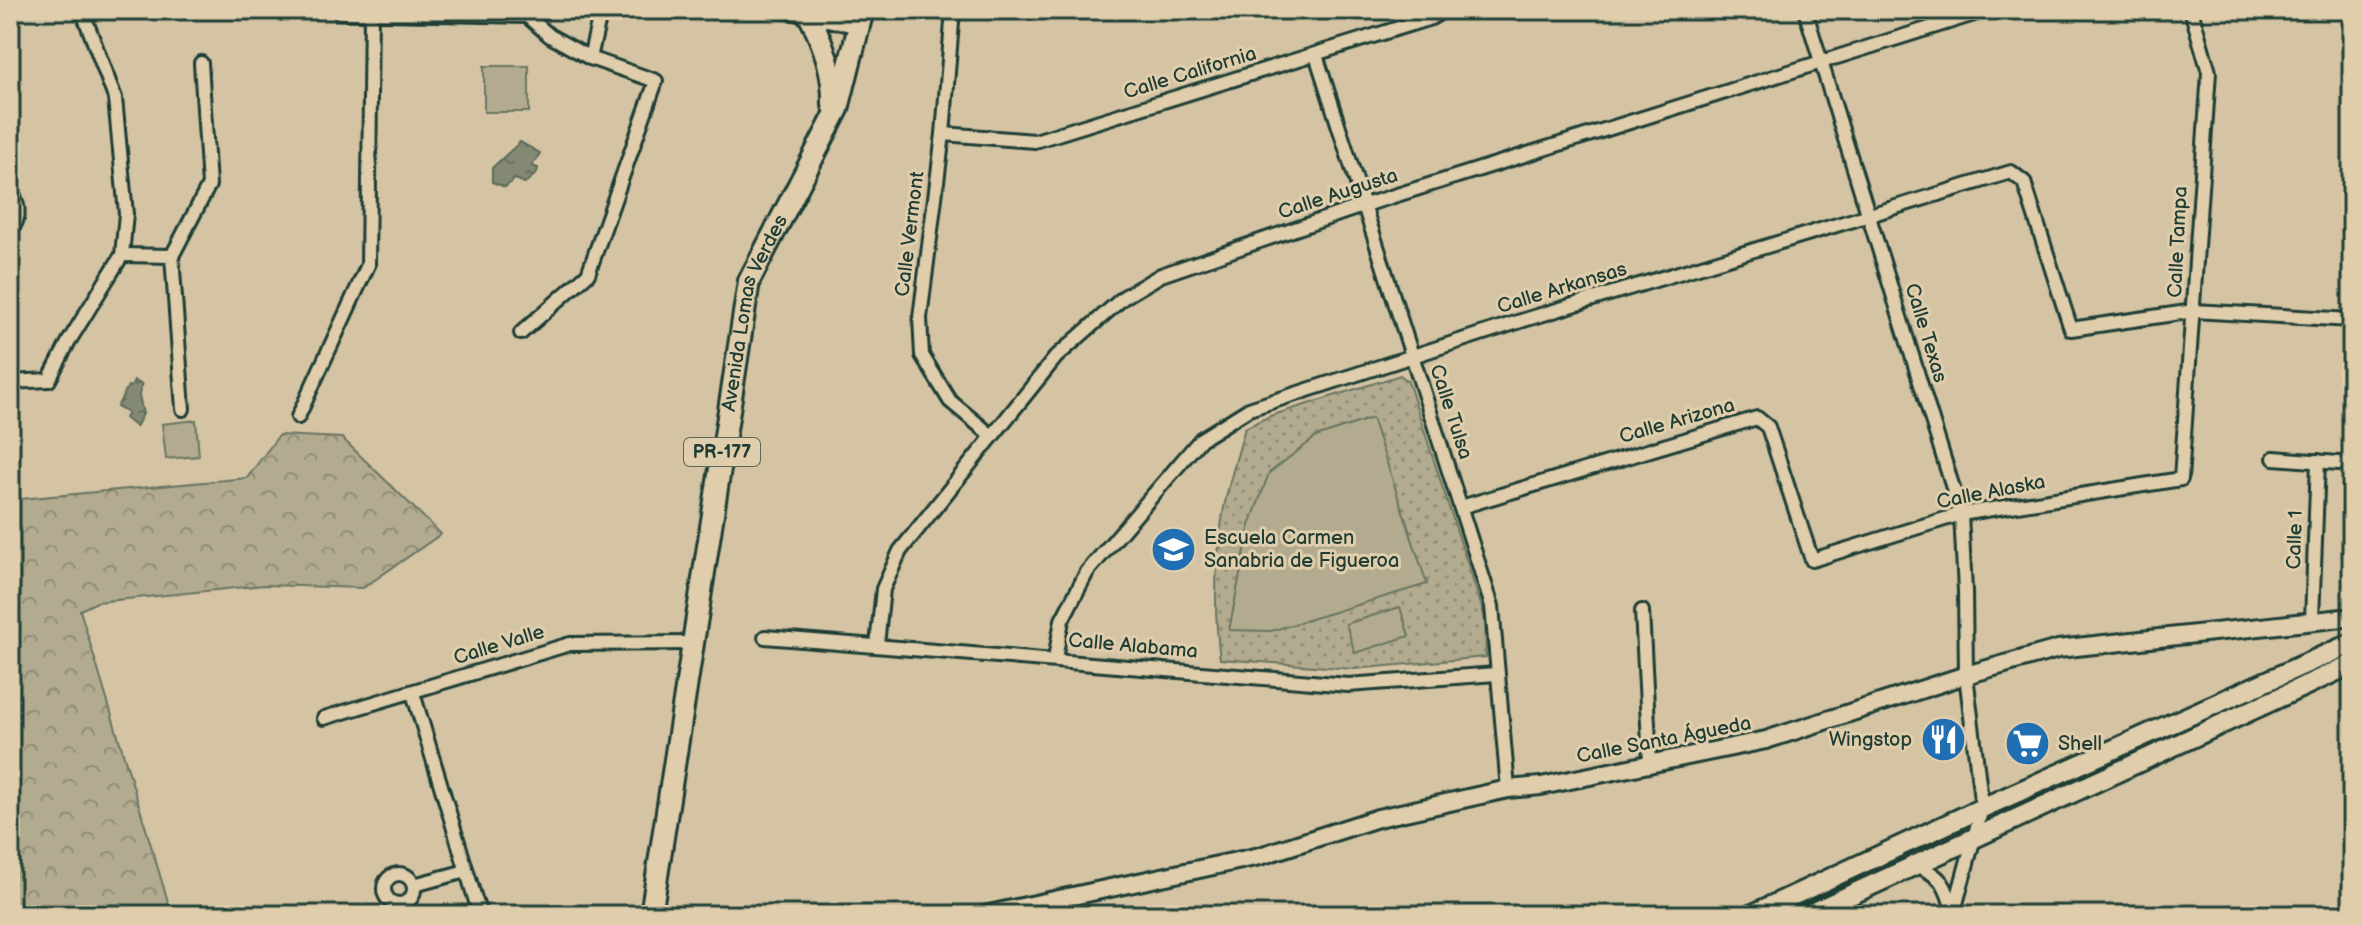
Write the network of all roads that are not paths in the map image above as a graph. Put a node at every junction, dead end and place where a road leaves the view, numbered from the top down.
1 (82, 10) edge
2 (601, 10) edge
3 (953, 10) edge
4 (1444, 10) edge
5 (1805, 10) edge
6 (1987, 10) edge
7 (2191, 10) edge
8 (339, 12) dead end
9 (371, 12) junction
10 (797, 13) edge
11 (861, 18) edge
12 (1316, 55) junction
13 (590, 58) junction
14 (1820, 62) junction
15 (201, 63) dead end
16 (833, 120) junction
17 (943, 134) junction
18 (10, 187) edge
19 (1365, 205) junction
20 (1869, 214) junction
21 (10, 230) edge
22 (122, 255) junction
23 (172, 256) junction
24 (2194, 311) junction
25 (2352, 320) edge
26 (521, 333) dead end
27 (1412, 356) junction
28 (10, 382) edge
29 (183, 409) dead end
30 (298, 417) dead end
31 (992, 436) junction
32 (2274, 458) dead end
33 (2318, 461) junction
34 (2352, 464) edge
35 (2181, 479) joint
36 (1461, 507) junction
37 (1961, 514) junction
38 (1812, 560) joint
39 (1642, 611) dead end
40 (2352, 617) edge
41 (2312, 620) junction
42 (765, 637) dead end
43 (691, 643) junction
44 (2352, 643) edge
45 (877, 645) junction
46 (1055, 659) junction
47 (2352, 664) edge
48 (1496, 674) junction
49 (1966, 675) junction
50 (413, 693) junction
51 (324, 718) dead end
52 (1650, 762) junction
53 (1508, 789) junction
54 (1982, 808) junction
55 (1973, 839) junction
56 (1915, 865) junction
57 (466, 871) junction
58 (414, 885) dead end
59 (1953, 914) edge
60 (480, 915) edge
61 (651, 915) edge
62 (984, 915) edge
63 (1751, 915) edge
64 (1807, 915) edge

1 - 22 street
2 - 13 street
3 - 17 street, Calle Vermont
4 - 12 street, Calle California
5 - 14 street, Calle Texas
6 - 14 street, Calle Augusta
7 - 24 street, Calle Tampa
8 - 9 street
9 - 13 street
9 - 30 street
10 - 11 street
10 - 16 main road
11 - 16 main road, Avenida Lomas Verdes / PR-177
12 - 17 street, Calle California
12 - 19 street, Calle Tulsa
13 - 26 street
14 - 19 street, Calle Augusta
14 - 20 street, Calle Texas
15 - 23 street
16 - 43 main road, Avenida Lomas Verdes / PR-177
17 - 31 street, Calle Vermont
18 - 21 street
19 - 27 street, Calle Tulsa
19 - 31 street, Calle Augusta
20 - 24 street, Calle Arkansas
20 - 27 street, Calle Arkansas
20 - 37 street, Calle Texas
22 - 23 street
22 - 28 street
23 - 29 street
24 - 25 street
24 - 35 street, Calle Tampa
27 - 36 street, Calle Tulsa
27 - 46 street, Calle Arkansas
31 - 45 street, Calle Augusta
32 - 33 street
33 - 34 street
33 - 41 street, Calle 1
35 - 37 street, Calle Alaska
36 - 38 street, Calle Arizona
36 - 48 street, Calle Tulsa
37 - 38 street, Calle Alaska
37 - 49 street, Calle Texas
39 - 52 street
40 - 41 street, Calle Santa Águeda
41 - 49 street, Calle Santa Águeda
42 - 45 street, Calle Alabama
43 - 50 street, Calle Valle
43 - 61 main road, Avenida Lomas Verdes / PR-177
44 - 54 main road
45 - 46 street, Calle Alabama
46 - 48 street, Calle Alabama
47 - 55 main road
48 - 53 street, Calle Tulsa
49 - 52 street, Calle Santa Águeda
49 - 54 street, Calle Texas
50 - 51 street, Calle Valle
50 - 57 street
52 - 53 street, Calle Santa Águeda
53 - 62 street, Calle Santa Águeda
54 - 55 street
54 - 63 main road
55 - 56 main road
55 - 59 street
56 - 59 street
56 - 64 main road
57 - 58 street
57 - 60 street

